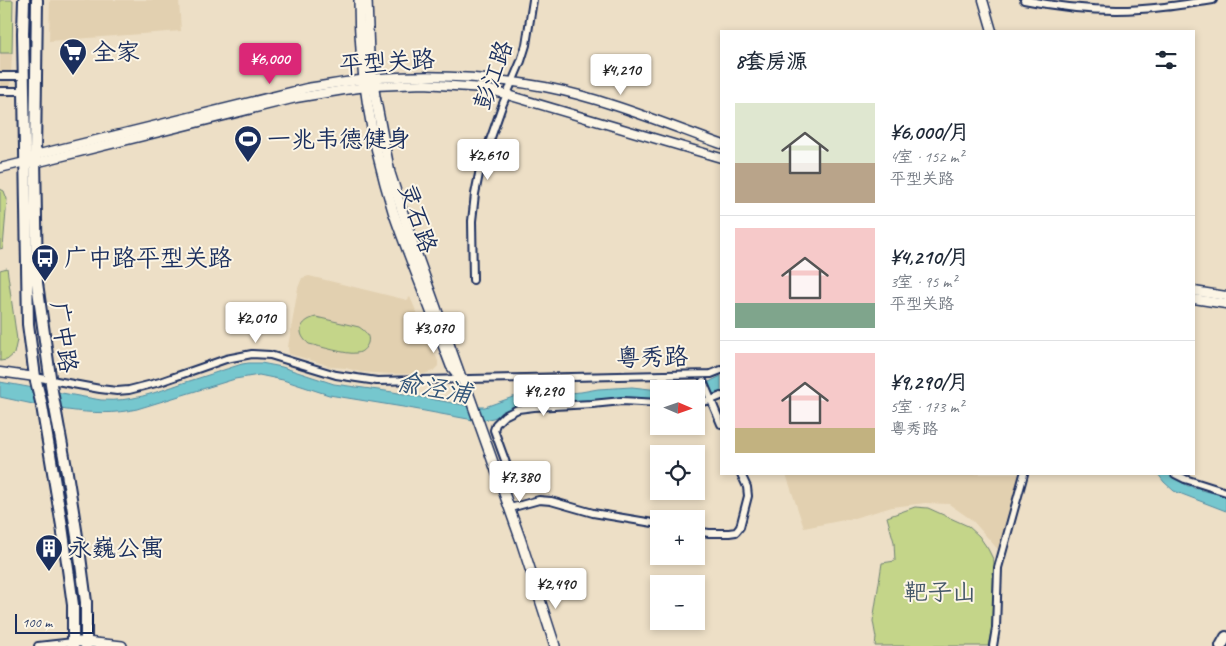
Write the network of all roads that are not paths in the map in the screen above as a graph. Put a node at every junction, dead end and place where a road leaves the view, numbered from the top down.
1 (24, 0) edge
2 (37, 0) edge
3 (359, 0) edge
4 (367, 0) edge
5 (533, 0) edge
6 (983, 0) edge
7 (1024, 0) edge
8 (1213, 0) edge
9 (992, 30) edge
10 (0, 76) edge
11 (24, 76) junction
12 (369, 83) junction
13 (512, 83) junction
14 (24, 90) junction
15 (0, 91) edge
16 (507, 94) junction
17 (720, 144) edge
18 (720, 158) edge
19 (32, 160) junction
20 (0, 168) edge
21 (474, 280) dead end
22 (1195, 291) edge
23 (1226, 296) edge
24 (1195, 298) edge
25 (1226, 304) edge
26 (720, 370) edge
27 (0, 372) edge
28 (36, 377) junction
29 (50, 379) junction
30 (462, 380) junction
31 (705, 386) edge
32 (720, 396) edge
33 (711, 399) junction
34 (705, 401) edge
35 (650, 403) edge
36 (720, 422) edge
37 (742, 475) edge
38 (1024, 475) edge
39 (1177, 475) edge
40 (498, 477) junction
41 (1226, 492) edge
42 (510, 508) junction
43 (650, 522) edge
44 (705, 532) edge
45 (1225, 639) edge
46 (73, 644) edge
47 (86, 644) edge
48 (38, 646) edge
49 (122, 646) edge
50 (555, 646) edge
51 (993, 646) edge
52 (1217, 646) edge

1 - 11 main road, 广中路
2 - 19 main road, 广中路
3 - 12 main road, 灵石路
4 - 12 main road, 灵石路
5 - 13 street, 彭江路
6 - 9 street
7 - 8 street
10 - 11 street
11 - 14 main road, 广中路
12 - 13 street, 平型关路
12 - 16 street, 平型关路
12 - 19 street, 平型关路
12 - 30 main road, 灵石路
13 - 16 street, 彭江路
13 - 17 street, 平型关路
14 - 15 street
14 - 19 main road, 广中路
16 - 18 street, 平型关路
16 - 21 street, 彭江路
19 - 20 street, 平型关路
19 - 28 main road, 广中路
19 - 29 main road, 广中路
22 - 23 street
24 - 25 street
26 - 30 street, 粤秀路
27 - 28 street
28 - 29 street, 粤秀路
28 - 46 main road, 广中路
29 - 30 street, 粤秀路
29 - 47 main road, 广中路
30 - 40 main road, 灵石路
31 - 33 street
32 - 33 street
33 - 34 street
33 - 36 street
35 - 40 street
37 - 44 street
38 - 51 street
39 - 41 street
40 - 42 main road, 灵石路
42 - 43 street
42 - 50 main road, 灵石路
45 - 52 main road
46 - 47 main road
46 - 48 street
47 - 49 main road

